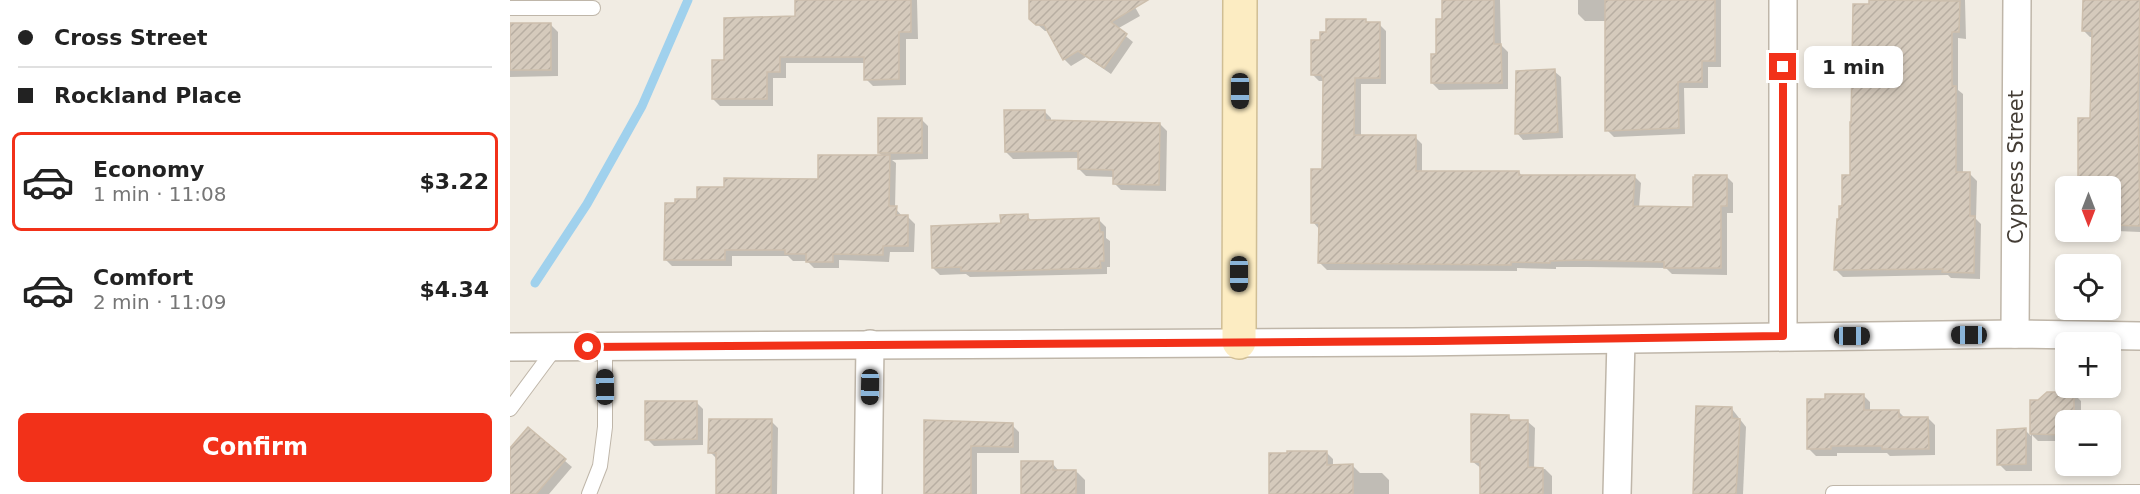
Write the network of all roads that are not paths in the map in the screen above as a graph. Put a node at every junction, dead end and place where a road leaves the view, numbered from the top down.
1 (1240, 0) edge
2 (1783, 0) edge
3 (2016, 0) edge
4 (510, 8) edge
5 (593, 8) dead end
6 (2015, 334) junction
7 (1783, 336) junction
8 (2140, 336) edge
9 (1621, 340) junction
10 (1239, 342) junction
11 (870, 344) junction
12 (510, 347) edge
13 (556, 347) junction
14 (605, 347) junction
15 (510, 409) edge
16 (2140, 492) edge
17 (1833, 493) edge
18 (589, 494) edge
19 (868, 494) edge
20 (1617, 494) edge

1 - 10 street
2 - 7 street
3 - 6 street, Cypress Street
4 - 5 lane
6 - 7 street
6 - 8 street
7 - 9 street
9 - 10 street
9 - 20 street
10 - 11 street
11 - 14 street
11 - 19 street
12 - 13 street
13 - 14 street
13 - 15 lane
14 - 18 lane
16 - 17 lane

